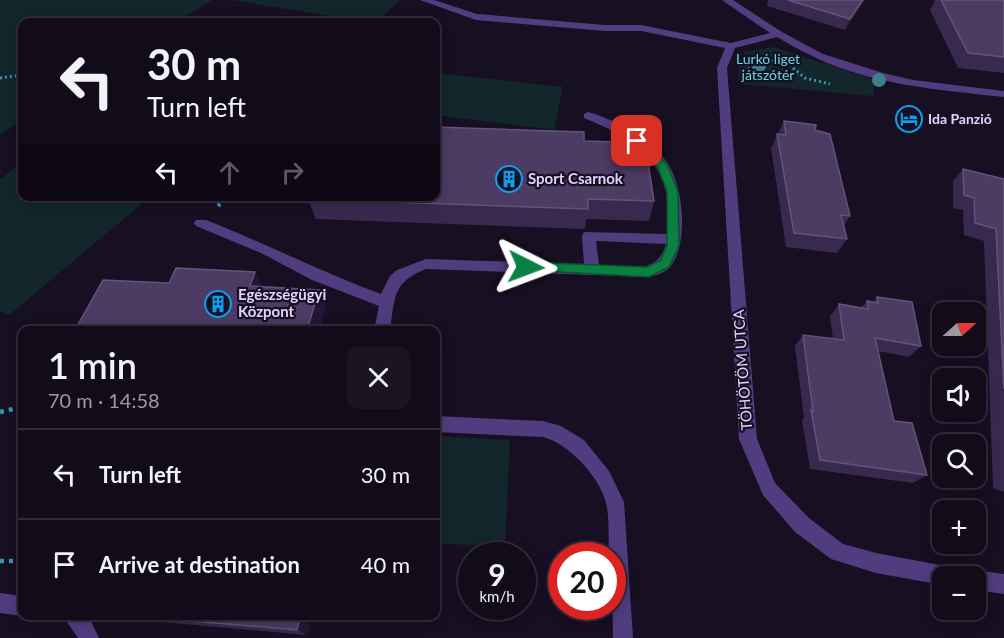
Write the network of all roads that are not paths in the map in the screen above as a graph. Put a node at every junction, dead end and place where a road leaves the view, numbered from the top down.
1 (425, 0) edge
2 (727, 0) edge
3 (778, 34) junction
4 (731, 46) junction
5 (1004, 94) edge
6 (588, 116) dead end
7 (201, 223) dead end
8 (674, 239) junction
9 (592, 270) junction
10 (387, 303) junction
11 (383, 326) edge
12 (440, 424) edge
13 (932, 574) edge
14 (986, 582) edge
15 (1004, 584) edge
16 (0, 603) edge
17 (18, 605) edge
18 (79, 620) edge
19 (89, 638) edge
20 (623, 638) edge

1 - 4 street
2 - 3 street
3 - 4 street
3 - 5 street
4 - 13 street, TÖHÖTÖM UTCA
6 - 8 street
7 - 10 street
8 - 9 street
8 - 9 street
9 - 10 street
10 - 11 street
12 - 20 street
14 - 15 street
16 - 17 street
18 - 19 street

